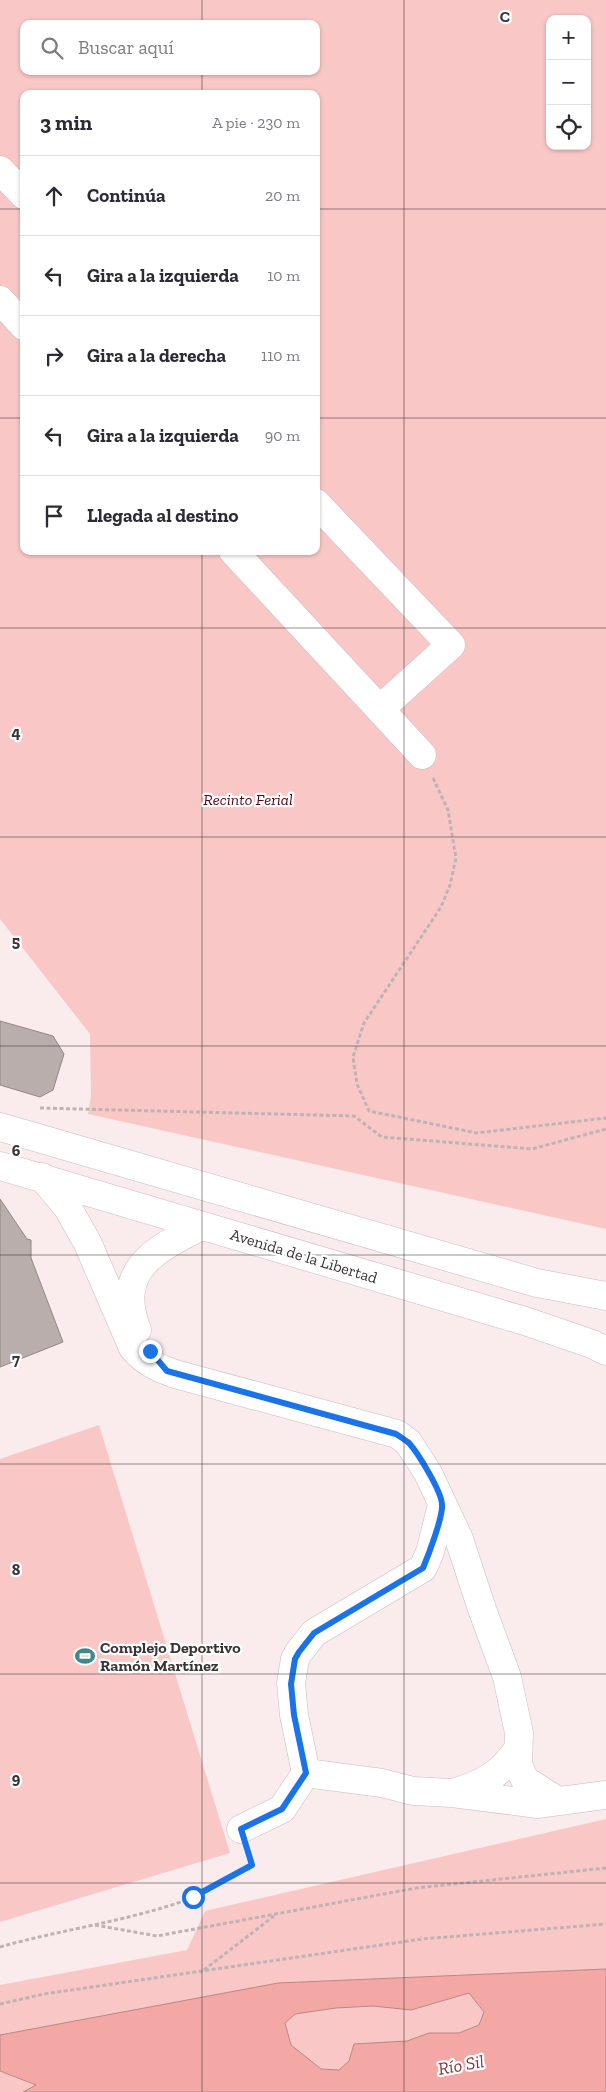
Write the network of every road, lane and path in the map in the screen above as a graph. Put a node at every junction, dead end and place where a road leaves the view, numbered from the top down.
1 (0, 170) edge
2 (20, 191) edge
3 (0, 300) edge
4 (20, 322) edge
5 (320, 507) edge
6 (237, 555) edge
7 (380, 710) junction
8 (422, 755) joint
9 (40, 1108) dead end
10 (606, 1118) edge
11 (0, 1127) edge
12 (606, 1129) edge
13 (0, 1166) edge
14 (42, 1178) junction
15 (202, 1226) junction
16 (606, 1296) edge
17 (606, 1351) edge
18 (167, 1371) junction
19 (442, 1505) junction
20 (426, 1561) junction
21 (470, 1574) junction
22 (518, 1750) junction
23 (306, 1773) junction
24 (452, 1793) junction
25 (606, 1795) edge
26 (556, 1800) junction
27 (241, 1829) joint
28 (606, 1868) edge
29 (275, 1915) junction
30 (606, 1924) edge
31 (95, 1926) junction
32 (0, 1947) edge
33 (204, 1971) junction
34 (0, 2004) edge

1 - 2 street
3 - 4 street
5 - 7 street
6 - 7 street
7 - 8 street
8 - 10 path
9 - 12 path
11 - 16 street
13 - 14 street, Avenida de la Libertad
14 - 15 street, Avenida de la Libertad
14 - 18 street
15 - 17 street, Avenida de la Libertad
15 - 18 street
18 - 19 street
19 - 20 street
19 - 21 street
20 - 21 street
20 - 23 street
21 - 22 street
22 - 24 street
22 - 26 street
23 - 24 street
23 - 27 street
24 - 26 street
25 - 26 street
27 - 31 path
28 - 29 path
29 - 31 path
29 - 33 path
30 - 33 path
31 - 32 path
33 - 34 path

